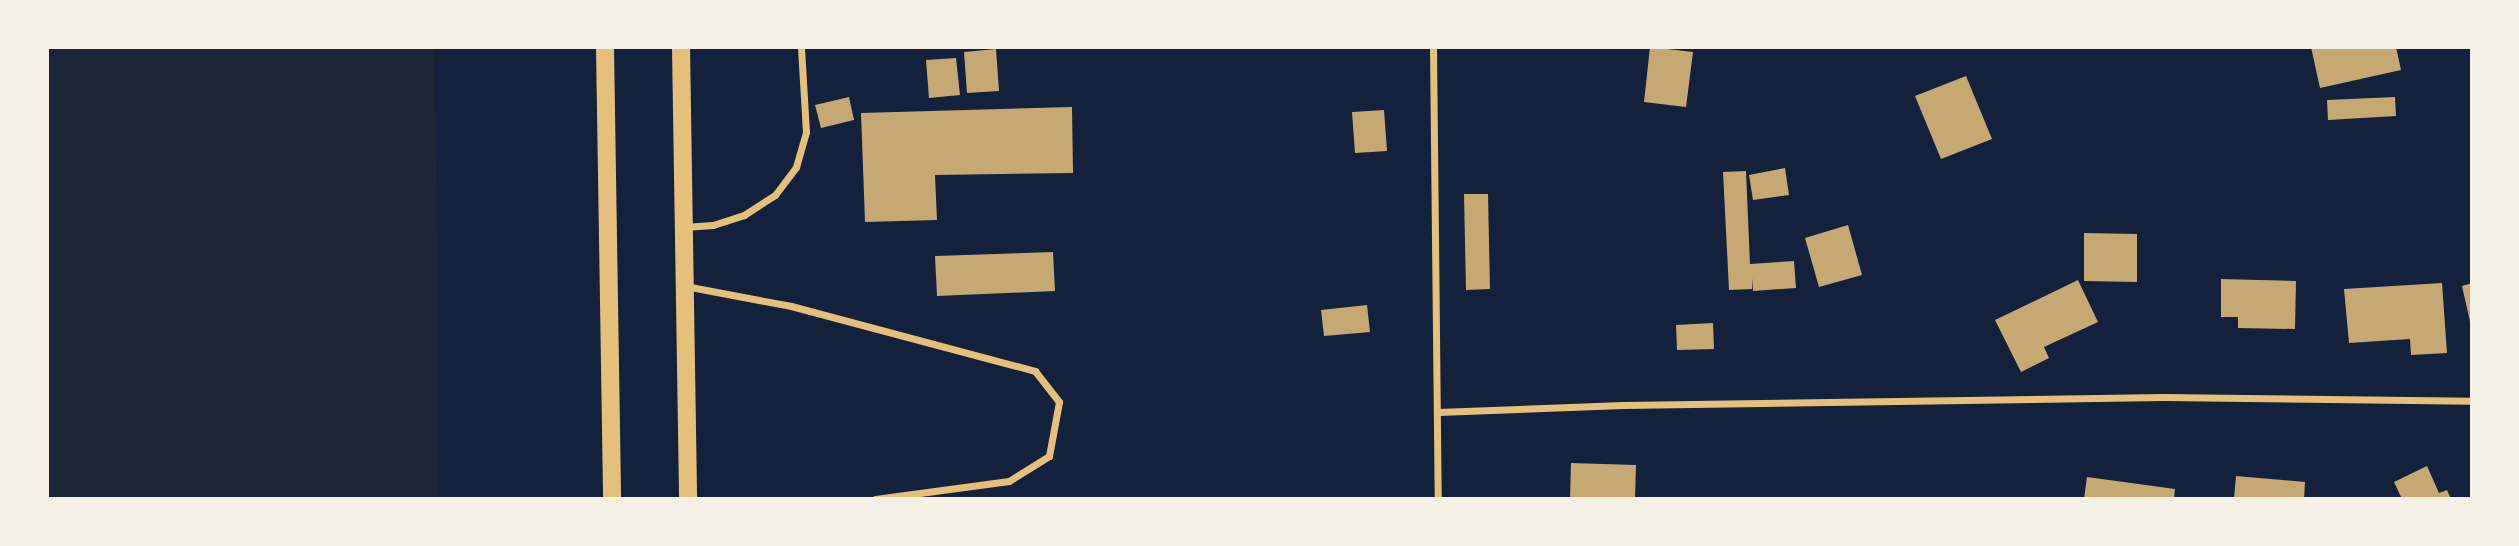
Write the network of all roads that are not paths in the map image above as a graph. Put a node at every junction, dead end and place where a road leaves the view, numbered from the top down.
1 (605, 47) edge
2 (681, 47) edge
3 (801, 47) edge
4 (1433, 47) edge
5 (684, 227) junction
6 (685, 286) junction
7 (2472, 401) edge
8 (1438, 412) junction
9 (612, 499) edge
10 (688, 499) edge
11 (875, 499) edge
12 (1438, 499) edge

1 - 9 main road
2 - 5 main road
3 - 5 street
4 - 8 street
5 - 6 main road
6 - 10 main road
6 - 11 street
7 - 8 street
8 - 12 street

